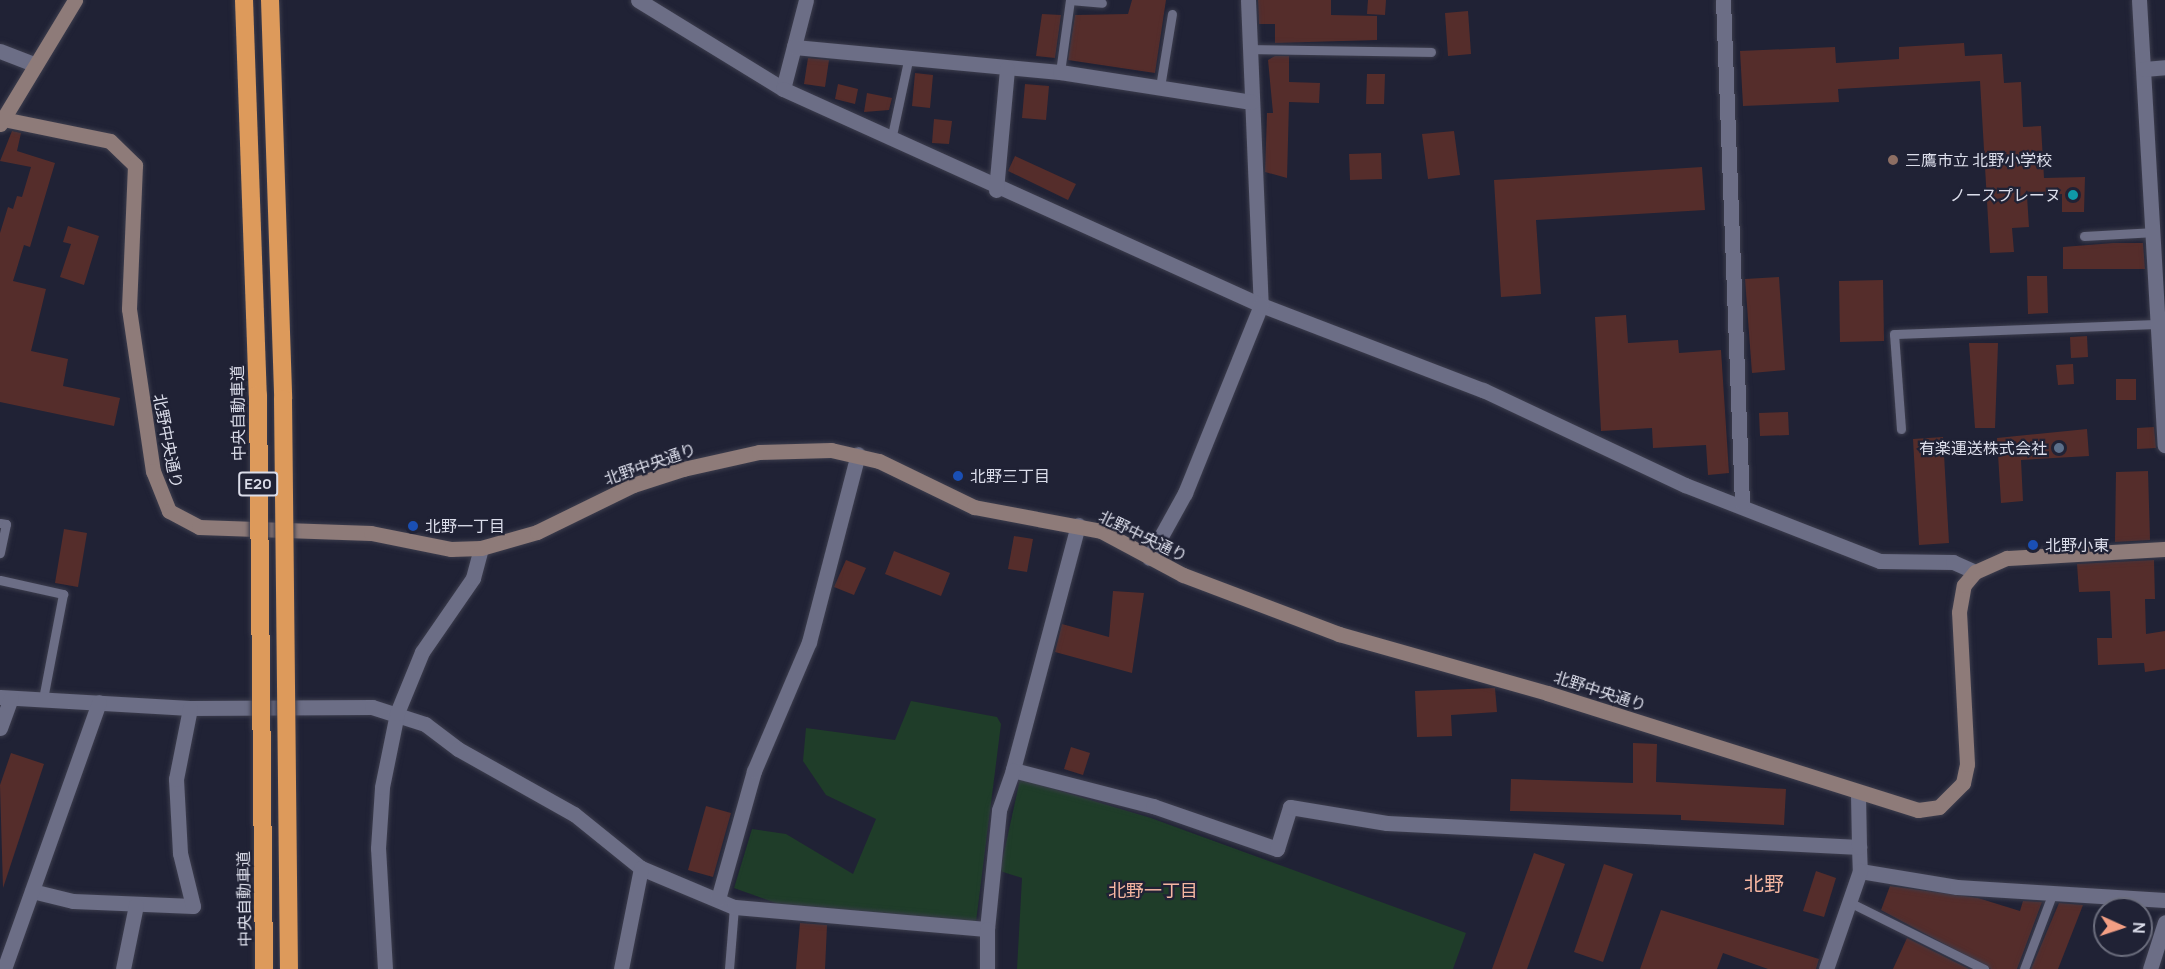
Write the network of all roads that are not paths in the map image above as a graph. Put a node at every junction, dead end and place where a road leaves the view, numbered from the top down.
1 (75, 0) edge
2 (244, 0) edge
3 (270, 0) edge
4 (638, 0) edge
5 (806, 0) edge
6 (1069, 0) edge
7 (1248, 0) edge
8 (1723, 0) edge
9 (2139, 0) edge
10 (1102, 3) dead end
11 (1172, 14) dead end
12 (794, 47) junction
13 (1250, 49) junction
14 (0, 51) edge
15 (1431, 52) dead end
16 (908, 61) junction
17 (32, 63) junction
18 (2165, 67) edge
19 (1007, 68) junction
20 (2144, 69) junction
21 (1060, 72) junction
22 (1160, 87) junction
23 (783, 89) junction
24 (1252, 102) junction
25 (1, 121) edge
26 (891, 140) junction
27 (2157, 165) edge
28 (996, 190) junction
29 (2155, 232) junction
30 (2084, 236) dead end
31 (1260, 305) junction
32 (2158, 324) junction
33 (1901, 429) dead end
34 (2165, 445) edge
35 (858, 454) junction
36 (1742, 504) junction
37 (0, 523) edge
38 (1078, 525) junction
39 (481, 548) junction
40 (2165, 549) edge
41 (0, 553) edge
42 (1149, 558) junction
43 (1975, 572) junction
44 (0, 580) edge
45 (5, 698) edge
46 (43, 699) junction
47 (99, 702) junction
48 (190, 708) junction
49 (397, 713) junction
50 (0, 728) edge
51 (1013, 770) junction
52 (1858, 794) junction
53 (1859, 847) junction
54 (641, 868) junction
55 (1860, 871) junction
56 (32, 891) junction
57 (2052, 895) junction
58 (718, 899) junction
59 (2165, 900) edge
60 (1849, 902) junction
61 (136, 905) junction
62 (734, 907) junction
63 (2165, 922) edge
64 (987, 929) junction
65 (4, 969) edge
66 (123, 969) edge
67 (264, 969) edge
68 (289, 969) edge
69 (386, 969) edge
70 (621, 969) edge
71 (729, 969) edge
72 (987, 969) edge
73 (1826, 969) edge
74 (1984, 969) edge
75 (2024, 969) edge
76 (2150, 969) edge

1 - 17 street
2 - 67 highway, 中央自動車道 / E20, bridge
3 - 68 highway, E20, bridge
4 - 23 street
5 - 12 street
6 - 10 lane
6 - 21 lane
7 - 13 street
8 - 36 street
9 - 20 street
11 - 22 lane
12 - 16 street
12 - 23 street
13 - 15 lane
13 - 24 street
14 - 17 street
16 - 19 street
16 - 26 lane
17 - 25 street
18 - 20 street
19 - 21 street
19 - 28 street
20 - 27 street
21 - 22 street
22 - 24 street
23 - 26 street
24 - 31 street
25 - 39 street, 北野中央通り
26 - 28 street
27 - 29 street
28 - 31 street
29 - 30 lane
29 - 32 street
31 - 36 street
31 - 42 street
32 - 33 lane
32 - 34 street
35 - 38 street, 北野中央通り
35 - 39 street, 北野中央通り
35 - 58 street
36 - 43 street
37 - 41 lane
38 - 42 street, 北野中央通り
38 - 51 street
39 - 49 street
40 - 43 street
42 - 52 street, 北野中央通り
43 - 52 street, 北野中央通り
44 - 46 lane
45 - 46 street
45 - 50 street
46 - 47 street
47 - 48 street
47 - 56 street
48 - 49 street
48 - 61 street
49 - 54 street
49 - 69 street
51 - 53 street
51 - 64 street
52 - 53 street
53 - 55 street
54 - 58 street
54 - 70 street
55 - 57 street
55 - 60 street
56 - 61 street
56 - 65 street
57 - 59 street
57 - 75 lane
58 - 62 street
60 - 73 street
60 - 74 lane
61 - 66 street
62 - 64 street
62 - 71 lane
63 - 76 street
64 - 72 street

